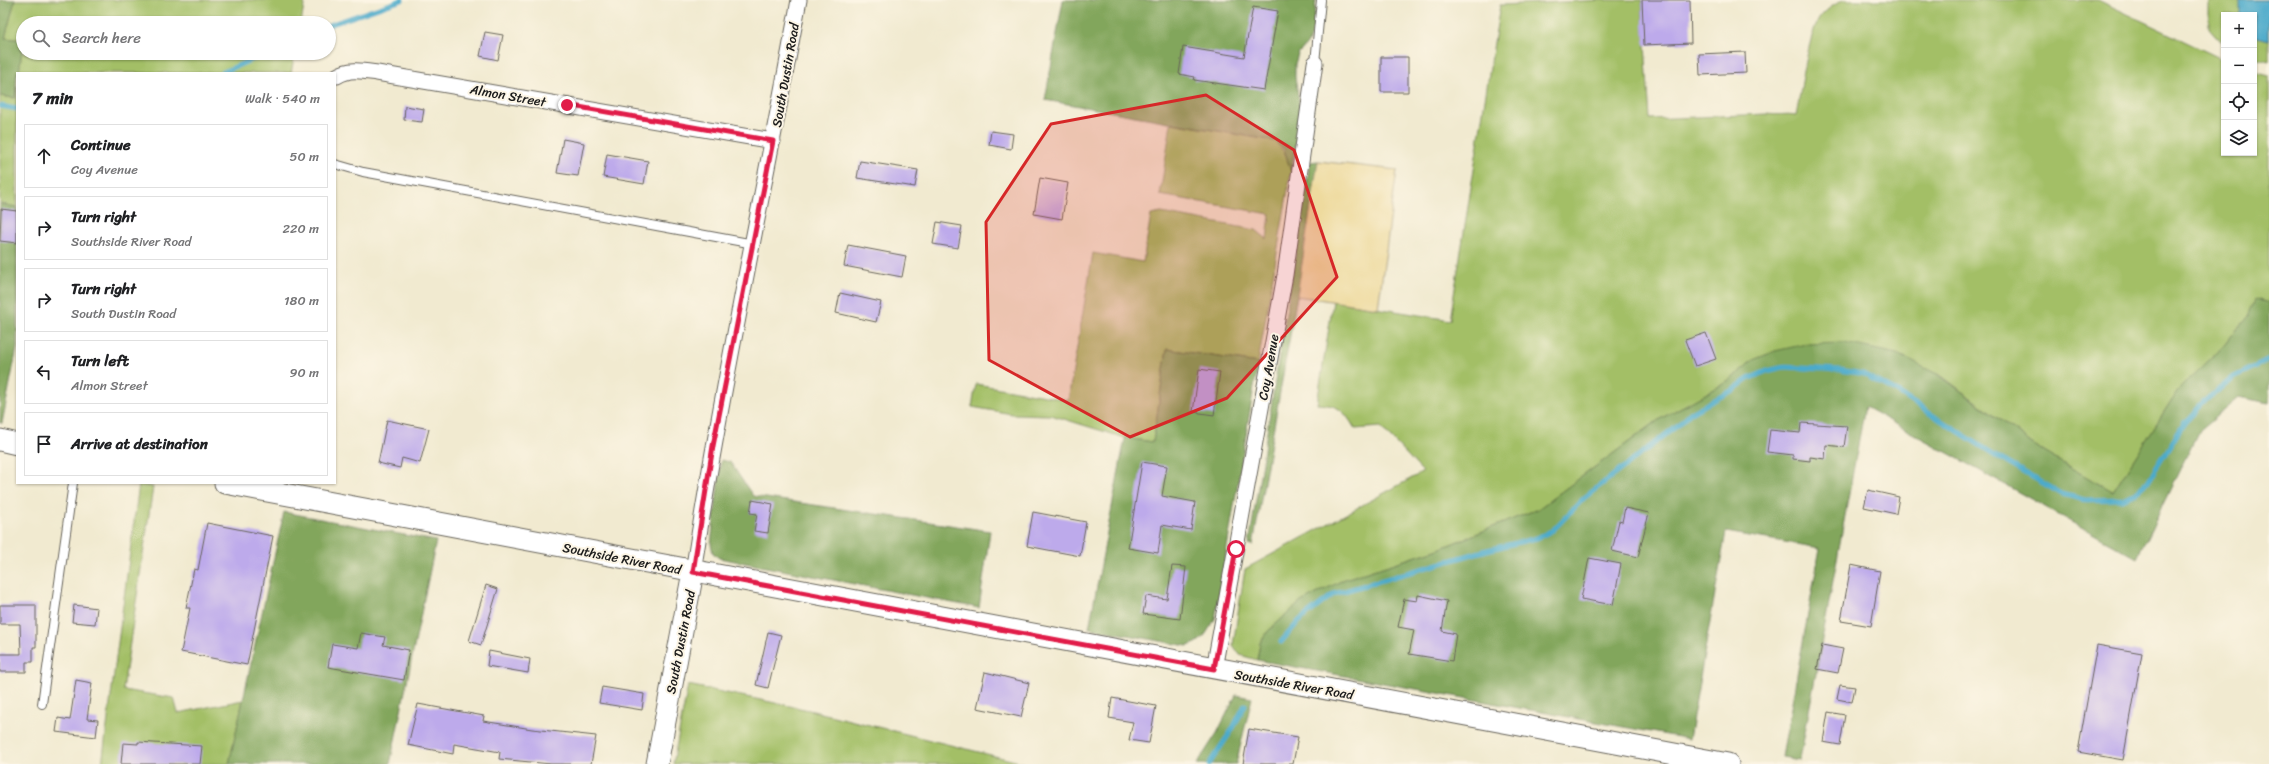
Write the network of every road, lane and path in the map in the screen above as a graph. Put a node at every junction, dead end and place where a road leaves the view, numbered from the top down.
1 (799, 0) edge
2 (1321, 0) edge
3 (1315, 63) joint
4 (336, 78) edge
5 (773, 141) junction
6 (336, 164) edge
7 (754, 244) junction
8 (0, 440) edge
9 (16, 444) edge
10 (73, 484) edge
11 (229, 484) edge
12 (693, 572) junction
13 (1214, 669) junction
14 (42, 704) dead end
15 (657, 764) edge
16 (1728, 764) edge

1 - 5 street, South Dustin Road
2 - 3 lane
3 - 13 street, Coy Avenue
4 - 5 street, Almon Street
5 - 7 street, South Dustin Road
6 - 7 lane
7 - 12 street, South Dustin Road
8 - 9 main road
10 - 14 lane
11 - 12 main road, Southside River Road
12 - 13 main road, Southside River Road
12 - 15 main road, South Dustin Road
13 - 16 main road, Southside River Road

